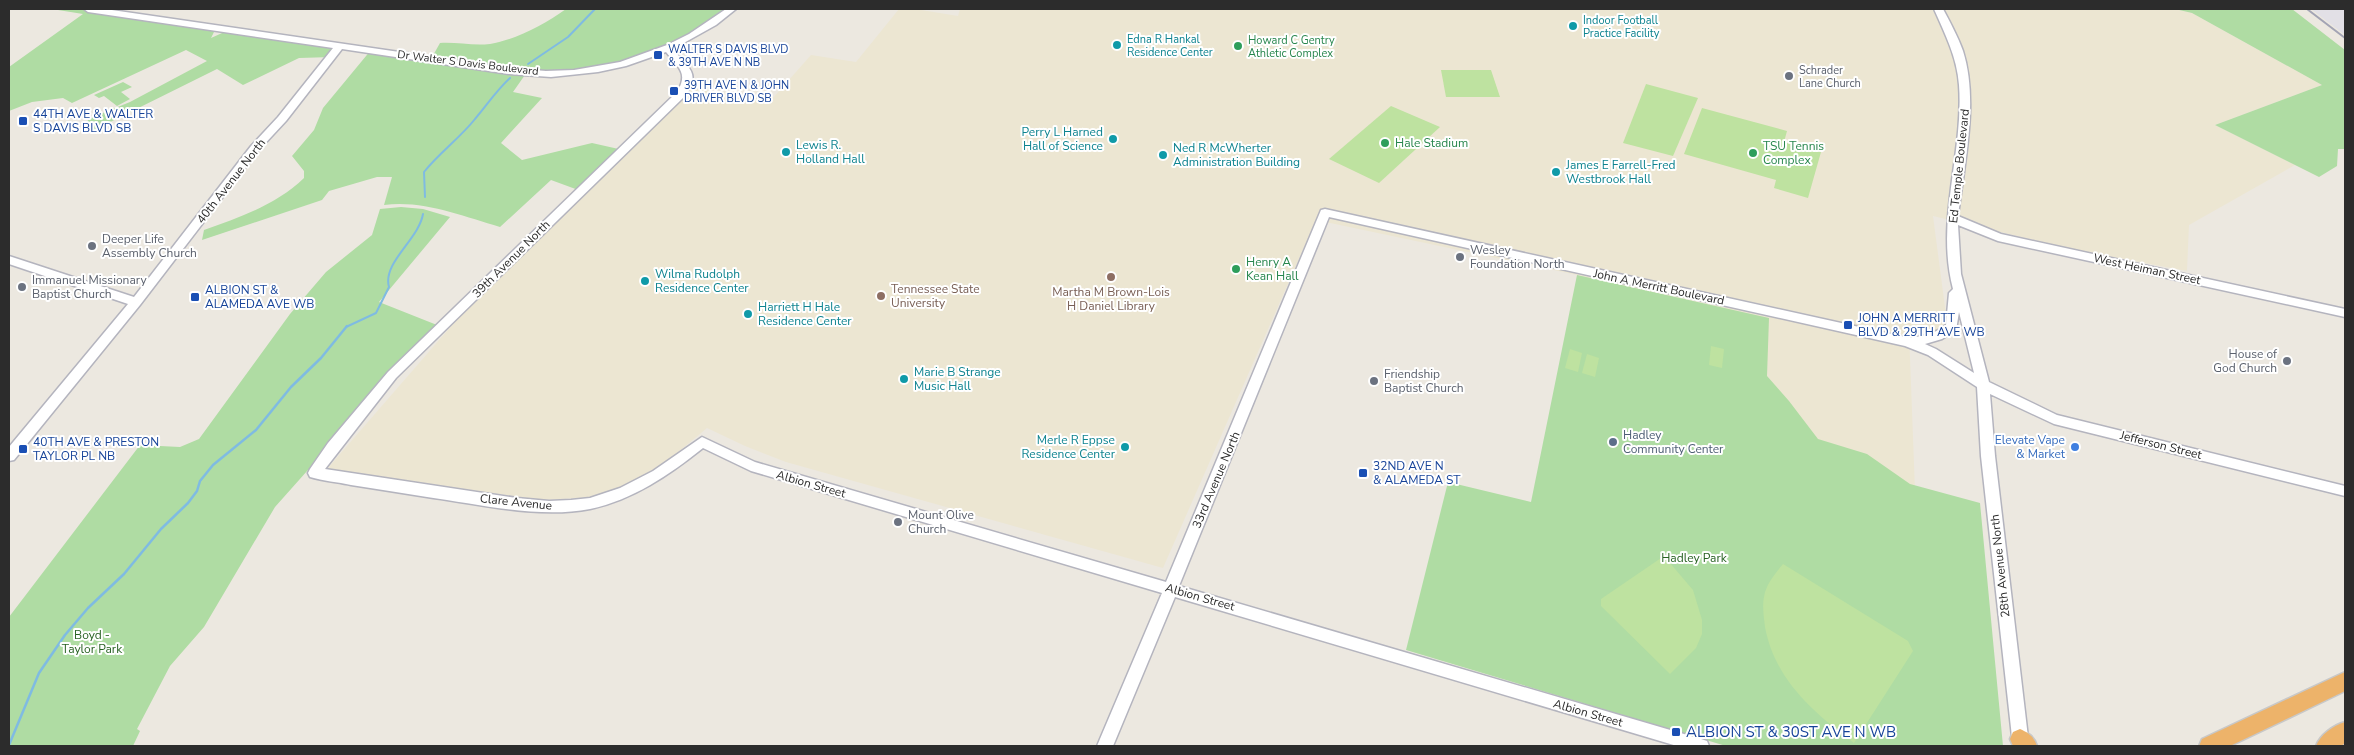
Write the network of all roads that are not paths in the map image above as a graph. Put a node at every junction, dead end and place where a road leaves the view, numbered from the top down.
1 (88, 9) edge
2 (731, 9) edge
3 (1939, 9) edge
4 (340, 46) junction
5 (668, 49) junction
6 (1325, 213) joint
7 (1952, 218) junction
8 (9, 260) edge
9 (1955, 274) junction
10 (136, 302) junction
11 (2345, 313) edge
12 (1908, 342) junction
13 (1982, 385) junction
14 (702, 442) joint
15 (9, 456) edge
16 (315, 474) joint
17 (2345, 491) edge
18 (1170, 589) junction
19 (2345, 681) edge
20 (2345, 731) edge
21 (2023, 744) edge
22 (1105, 746) edge
23 (1701, 746) edge
24 (2209, 746) edge
25 (2326, 746) edge

1 - 4 street, Dr Walter S Davis Boulevard
2 - 5 street, Dr Walter S Davis Boulevard
3 - 7 street, Ed Temple Boulevard
4 - 5 street, Dr Walter S Davis Boulevard
4 - 10 street, 40th Avenue North
5 - 16 street, 39th Avenue North
6 - 12 street, John A Merritt Boulevard
6 - 18 street, 33rd Avenue North
7 - 9 street, Ed Temple Boulevard
7 - 11 street, West Heiman Street
8 - 10 street
9 - 12 street
9 - 13 street, Ed Temple Boulevard
10 - 15 street, 40th Avenue North
12 - 13 street, John A Merritt Boulevard
13 - 17 street, Jefferson Street
13 - 21 street, 28th Avenue North
14 - 16 street, Clare Avenue
14 - 18 street, Albion Street
18 - 22 street, 33rd Avenue North
18 - 23 street, Albion Street
19 - 24 highway
20 - 25 highway

